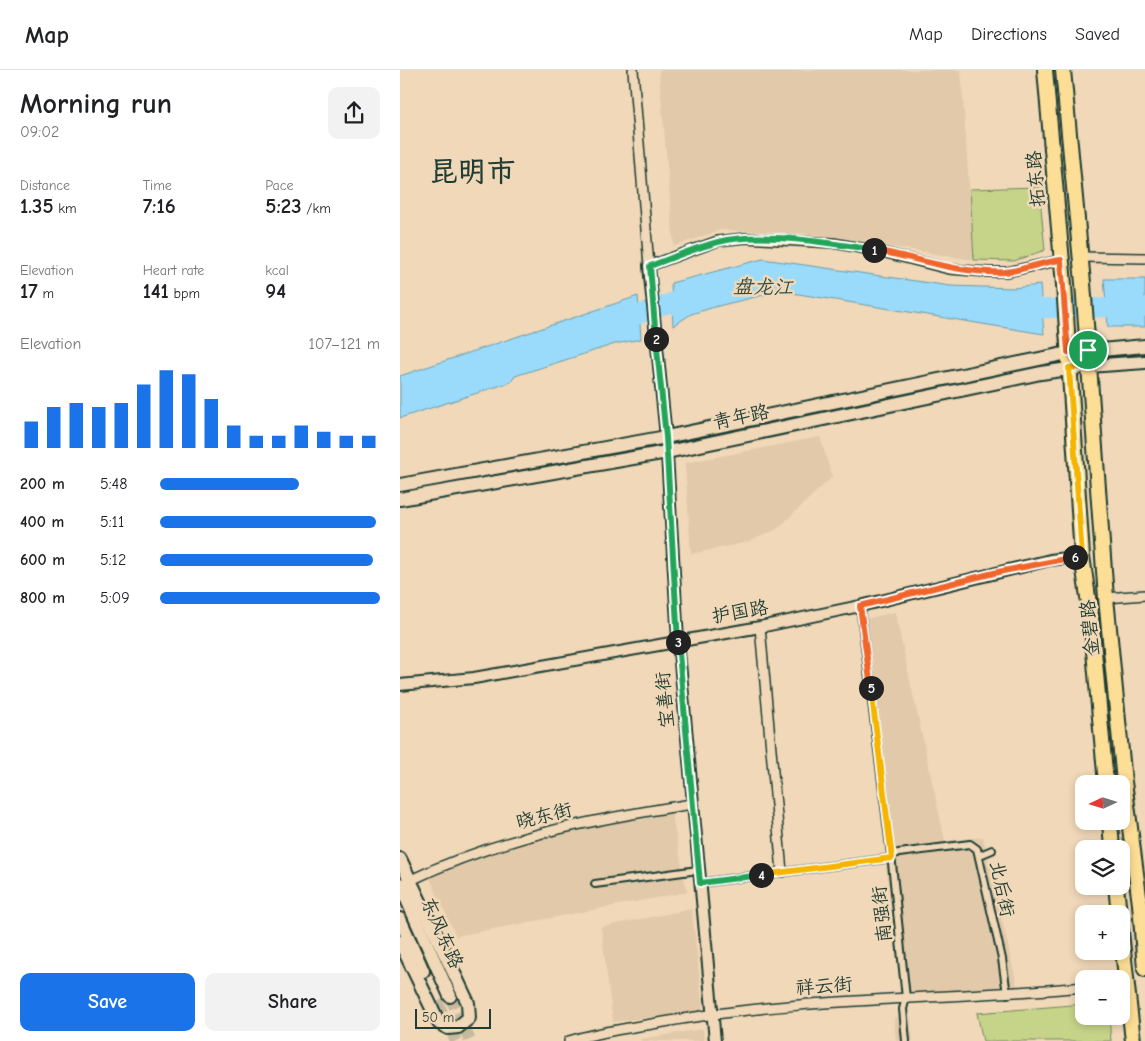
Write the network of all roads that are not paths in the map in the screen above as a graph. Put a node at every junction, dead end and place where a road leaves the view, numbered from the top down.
1 (633, 70) edge
2 (1045, 70) edge
3 (1063, 70) edge
4 (1081, 257) junction
5 (1145, 258) edge
6 (1061, 260) junction
7 (650, 266) junction
8 (1083, 283) joint
9 (1064, 285) joint
10 (1088, 345) junction
11 (1145, 346) edge
12 (1068, 352) junction
13 (1145, 362) edge
14 (1089, 366) junction
15 (1069, 368) junction
16 (666, 437) junction
17 (667, 452) junction
18 (400, 485) edge
19 (400, 499) edge
20 (1082, 556) junction
21 (1145, 595) edge
22 (1106, 598) junction
23 (860, 606) junction
24 (760, 627) junction
25 (678, 641) junction
26 (400, 685) edge
27 (1105, 775) edge
28 (692, 804) junction
29 (992, 850) dead end
30 (980, 855) junction
31 (892, 856) junction
32 (400, 859) edge
33 (698, 870) junction
34 (782, 872) junction
35 (405, 882) edge
36 (700, 883) junction
37 (594, 884) dead end
38 (1142, 904) edge
39 (400, 919) edge
40 (400, 942) edge
41 (1145, 969) edge
42 (1075, 988) edge
43 (1007, 994) junction
44 (450, 996) tunnel mouth
45 (906, 998) junction
46 (437, 1002) tunnel mouth
47 (712, 1013) junction
48 (1130, 1021) edge
49 (569, 1041) edge
50 (715, 1041) edge
51 (906, 1041) edge
52 (1133, 1041) edge

1 - 7 street
2 - 6 main road, 拓东路
3 - 4 main road, 拓东路
4 - 5 street
4 - 8 main road, 拓东路
6 - 7 street
6 - 9 main road, 拓东路
7 - 16 street, 宝善街
8 - 10 main road, 金碧路
9 - 12 main road, 金碧路
10 - 11 main road, 青年路
10 - 12 main road, 青年路
10 - 14 main road, 金碧路
12 - 15 main road, 金碧路
12 - 16 main road, 青年路
13 - 14 main road, 青年路
14 - 15 main road, 青年路
14 - 22 main road, 金碧路
15 - 17 main road, 青年路
15 - 20 main road, 金碧路
16 - 17 street, 宝善街
16 - 18 main road, 青年路
17 - 19 main road, 青年路
17 - 25 street, 宝善街
20 - 23 street, 护国路
20 - 27 main road, 金碧路
21 - 22 street
22 - 38 main road, 金碧路
23 - 24 street, 护国路
23 - 31 street, 南强街
24 - 25 street, 护国路
24 - 34 street
25 - 26 street, 护国路
25 - 28 street, 宝善街
28 - 33 street, 宝善街
28 - 35 street, 晓东街
29 - 30 street
30 - 31 street, 北后街
30 - 43 street, 北后街
31 - 34 street
31 - 45 street, 南强街
32 - 35 main road
33 - 36 street, 宝善街
33 - 37 street
34 - 36 street
35 - 40 main road
35 - 44 main road, 东风东路
36 - 47 street, 宝善街
38 - 41 main road, 金碧路
39 - 46 main road, 东风东路
42 - 43 street, 祥云街
43 - 45 street, 祥云街
45 - 47 street, 祥云街
45 - 51 street, 南强街
47 - 49 street, 祥云街
47 - 50 street, 宝善街
48 - 52 main road

